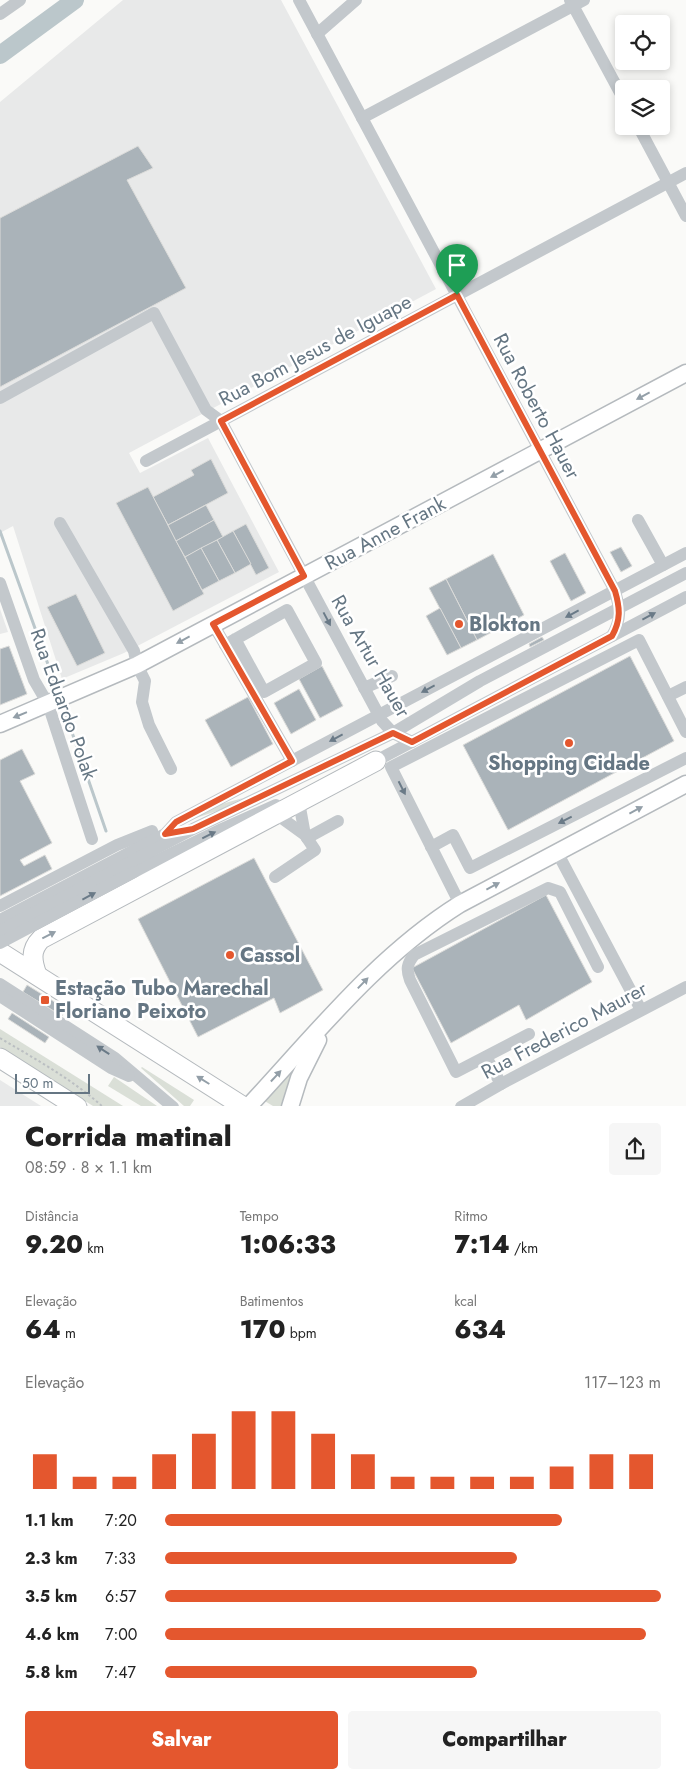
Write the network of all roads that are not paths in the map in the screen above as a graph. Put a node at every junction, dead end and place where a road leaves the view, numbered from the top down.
1 (20, 0) edge
2 (299, 0) edge
3 (356, 0) edge
4 (576, 2) edge
5 (1, 10) edge
6 (317, 34) junction
7 (615, 82) edge
8 (362, 118) junction
9 (643, 135) edge
10 (686, 173) edge
11 (668, 182) junction
12 (686, 216) edge
13 (457, 295) junction
14 (686, 373) edge
15 (0, 398) edge
16 (221, 421) junction
17 (540, 451) junction
18 (146, 461) dead end
19 (638, 520) dead end
20 (60, 523) dead end
21 (686, 554) edge
22 (663, 565) junction
23 (686, 573) edge
24 (304, 576) junction
25 (0, 582) edge
26 (615, 591) junction
27 (686, 597) edge
28 (620, 608) junction
29 (213, 624) junction
30 (612, 636) junction
31 (230, 642) junction
32 (137, 665) junction
33 (392, 676) dead end
34 (686, 687) edge
35 (364, 688) junction
36 (668, 696) junction
37 (48, 704) junction
38 (379, 715) junction
39 (0, 724) edge
40 (686, 732) edge
41 (393, 733) junction
42 (412, 742) junction
43 (686, 758) edge
44 (292, 761) junction
45 (376, 761) junction
46 (171, 769) dead end
47 (686, 784) edge
48 (274, 789) junction
49 (220, 799) junction
50 (299, 802) junction
51 (276, 814) junction
52 (338, 820) dead end
53 (176, 822) junction
54 (193, 829) junction
55 (165, 834) junction
56 (306, 836) junction
57 (92, 839) dead end
58 (139, 841) junction
59 (431, 847) junction
60 (557, 852) junction
61 (197, 856) junction
62 (163, 857) junction
63 (128, 863) junction
64 (275, 877) dead end
65 (460, 904) junction
66 (0, 906) edge
67 (0, 920) edge
68 (0, 931) edge
69 (0, 943) edge
70 (0, 952) edge
71 (598, 967) dead end
72 (37, 975) junction
73 (0, 984) edge
74 (686, 987) edge
75 (0, 996) edge
76 (641, 1010) junction
77 (330, 1019) junction
78 (529, 1034) dead end
79 (486, 1057) junction
80 (0, 1058) edge
81 (141, 1081) junction
82 (501, 1084) junction
83 (77, 1106) edge
84 (173, 1106) edge
85 (244, 1106) edge
86 (248, 1106) edge
87 (290, 1106) edge
88 (461, 1106) edge

1 - 5 street
2 - 6 street, Rua Roberto Hauer
3 - 6 street
4 - 7 street
4 - 8 street
6 - 8 street, Rua Roberto Hauer
8 - 13 street, Rua Roberto Hauer
9 - 11 street
10 - 11 street, Rua Bom Jesus de Iguape
11 - 12 street
11 - 13 street, Rua Bom Jesus de Iguape
13 - 16 street, Rua Bom Jesus de Iguape
13 - 17 street, Rua Roberto Hauer
14 -> 17 main road, Rua Anne Frank
15 - 16 street, Rua Artur Hauer
16 - 18 street, Rua Bom Jesus de Iguape
16 - 24 street, Rua Artur Hauer
17 -> 24 main road, Rua Anne Frank
17 - 26 street, Rua Roberto Hauer
19 - 22 street
20 - 32 street
21 - 22 street
22 - 26 street
23 - 28 street
24 - 29 main road, Rua Anne Frank
24 -> 35 street, Rua Artur Hauer
25 - 37 street, Rua Eduardo Polak
26 - 28 street, Rua Roberto Hauer
26 -> 38 street
30 -> 27 street
28 - 30 street
28 - 41 street
29 - 31 street
29 -> 32 main road, Rua Anne Frank
30 - 42 street
31 - 31 street
31 - 44 street
32 - 37 main road, Rua Anne Frank
32 - 46 street
33 - 35 street
34 - 36 street
35 - 38 street, Rua Artur Hauer
36 - 40 street
36 -> 59 street
37 -> 39 main road, Rua Anne Frank
37 - 57 street, Rua Eduardo Polak
38 - 41 street, Rua Artur Hauer
38 -> 44 street
41 - 42 street, Rua Artur Hauer
41 - 48 street
42 - 45 street
43 -> 59 street
44 - 49 street
45 - 50 highway
62 -> 45 street
60 -> 47 main road
48 - 49 street
48 - 54 street
49 - 53 street
50 - 51 highway
50 - 56 street
51 - 56 street
51 - 61 highway
52 - 56 street
53 - 55 street
53 - 58 street
54 - 55 street
54 - 63 street
55 - 58 street
56 - 64 street
58 - 63 street
58 - 66 street
59 - 65 street
65 -> 60 main road
60 - 76 street
61 - 62 street
72 -> 61 highway
62 - 63 street
63 - 67 street
63 - 68 street
69 -> 63 street, bridge
77 -> 65 main road
70 - 72 highway
71 - 79 street
85 -> 72 highway
81 -> 73 street
74 - 76 street, Rua Frederico Maurer
75 - 81 street
76 - 82 street, Rua Frederico Maurer
86 -> 77 main road
77 - 87 main road
78 - 79 street
79 - 82 street
80 - 83 highway
81 - 84 street
82 - 88 street, Rua Frederico Maurer

